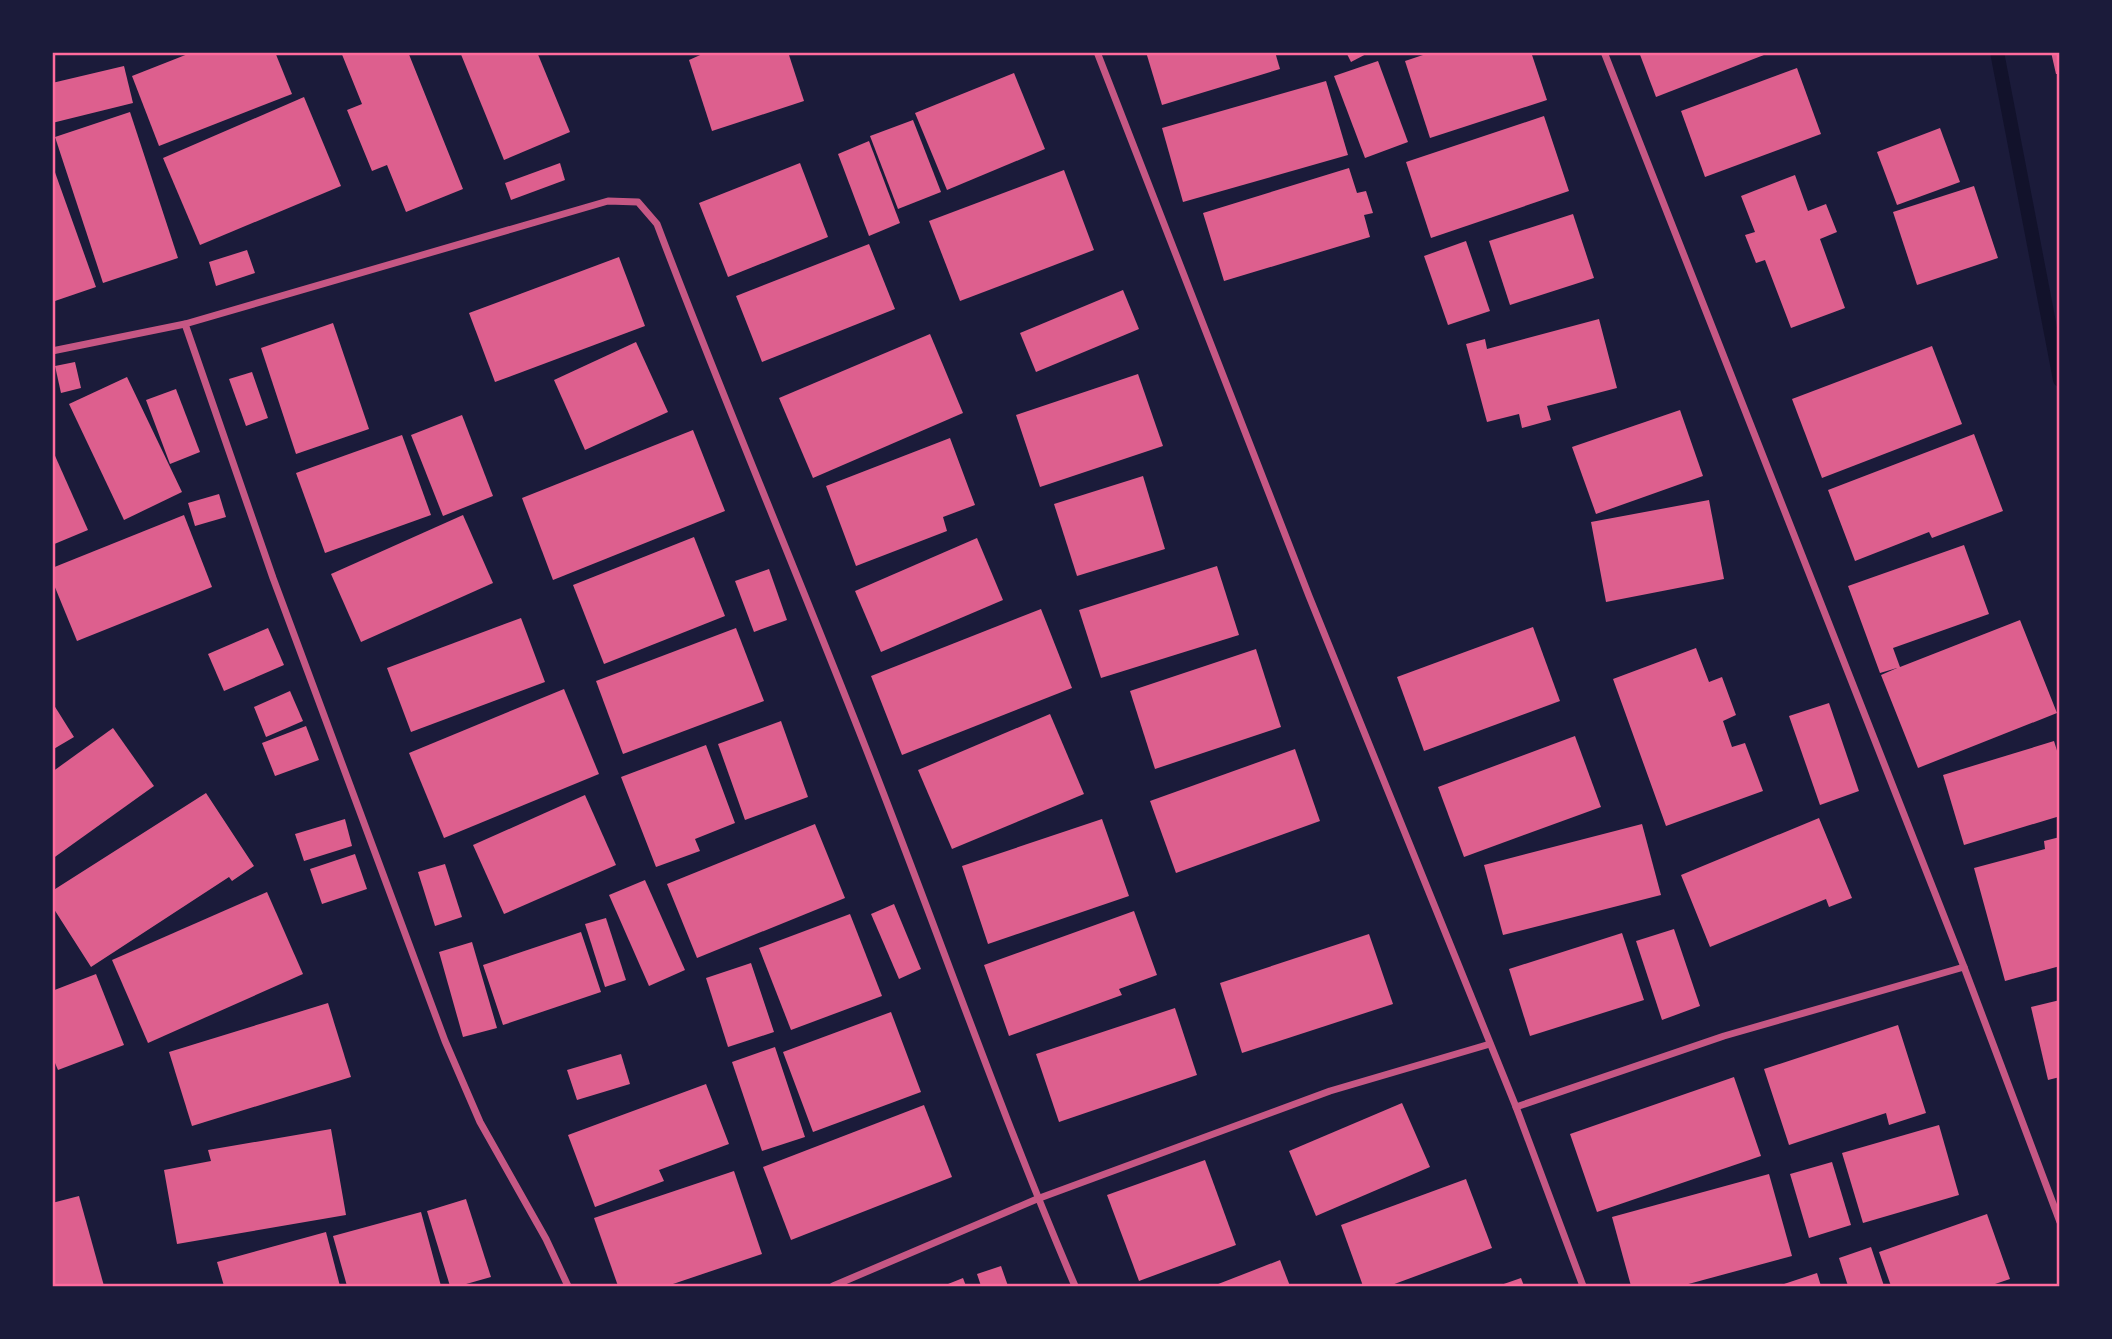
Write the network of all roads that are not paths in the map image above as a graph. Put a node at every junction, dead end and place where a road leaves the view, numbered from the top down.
1 (1097, 52) edge
2 (1604, 52) edge
3 (185, 324) junction
4 (52, 351) edge
5 (1964, 967) junction
6 (1490, 1044) junction
7 (1516, 1107) junction
8 (1037, 1199) junction
9 (2060, 1222) edge
10 (568, 1286) edge
11 (833, 1286) edge
12 (1075, 1286) edge
13 (1583, 1286) edge

1 - 6 street
2 - 5 street
3 - 4 street
3 - 8 street
3 - 10 street
5 - 7 street
5 - 9 street
6 - 7 street
6 - 8 street
7 - 13 street
8 - 11 street
8 - 12 street

